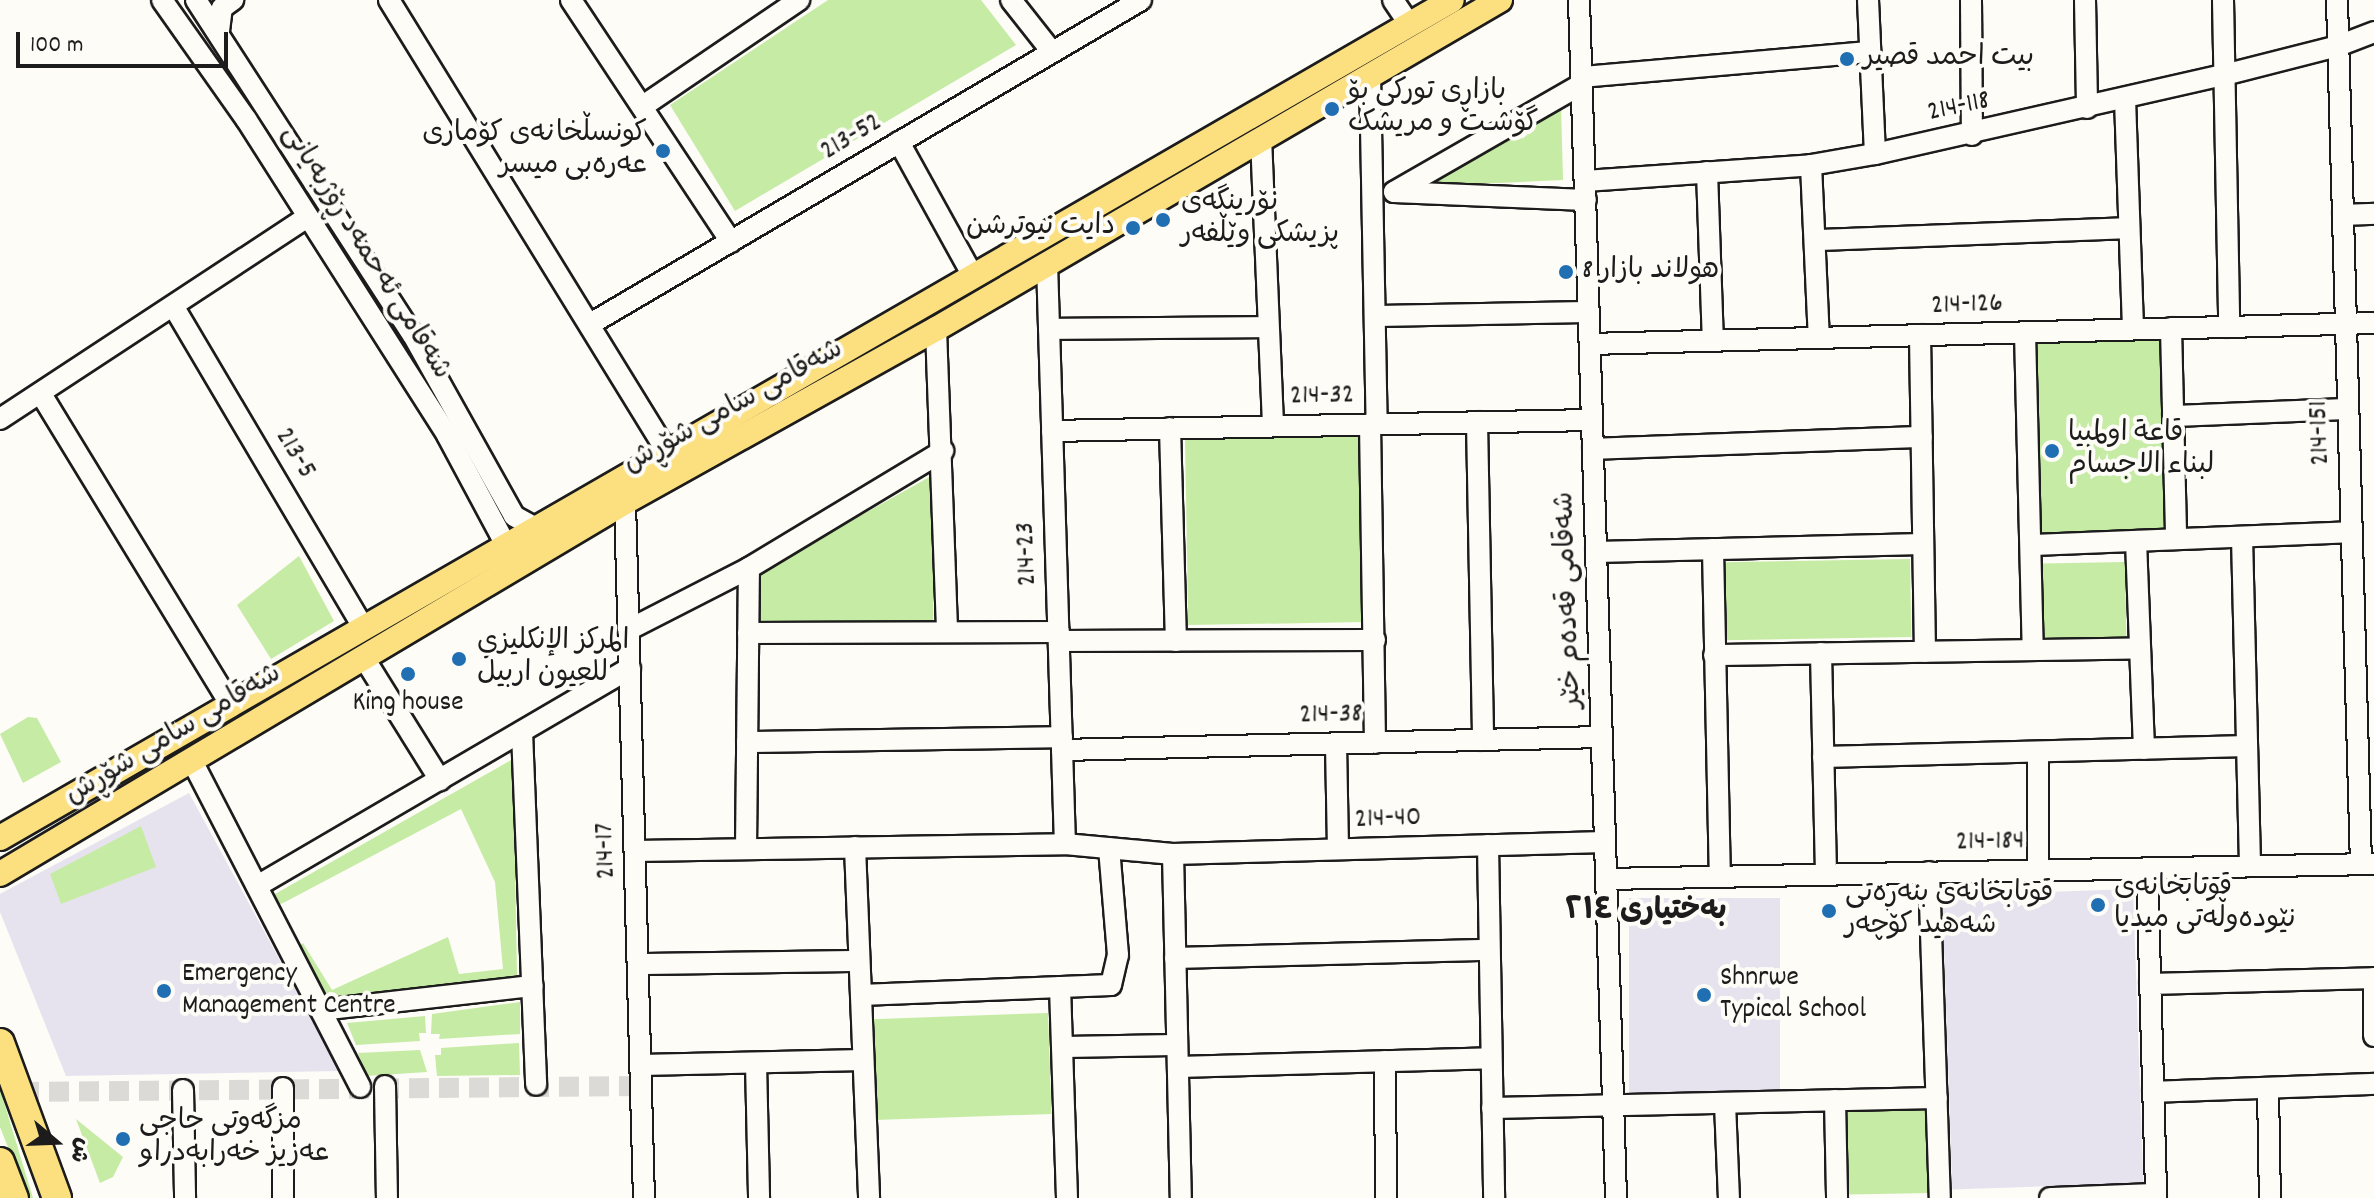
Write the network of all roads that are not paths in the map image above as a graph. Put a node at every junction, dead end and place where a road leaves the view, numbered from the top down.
1 (162, 0) edge
2 (196, 0) edge
3 (233, 0) edge
4 (389, 0) edge
5 (571, 0) edge
6 (799, 0) edge
7 (1011, 0) edge
8 (1141, 0) edge
9 (1393, 0) edge
10 (1500, 0) edge
11 (1579, 0) edge
12 (1868, 0) edge
13 (1971, 0) edge
14 (2085, 0) edge
15 (2223, 0) edge
16 (2337, 0) edge
17 (1438, 3) edge
18 (1409, 24) junction
19 (219, 31) junction
20 (2374, 32) edge
21 (2338, 46) junction
22 (1052, 52) junction
23 (1870, 52) junction
24 (1370, 75) junction
25 (2224, 75) junction
26 (1582, 80) junction
27 (2125, 99) junction
28 (643, 106) junction
29 (2087, 108) junction
30 (1972, 135) junction
31 (1261, 138) junction
32 (899, 142) junction
33 (1875, 154) junction
34 (1811, 165) junction
35 (1707, 172) junction
36 (1585, 190) junction
37 (1384, 193) junction
38 (2374, 214) edge
39 (2343, 215) junction
40 (308, 217) junction
41 (2128, 228) junction
42 (1817, 240) junction
43 (731, 242) junction
44 (1047, 263) junction
45 (973, 276) junction
46 (175, 309) junction
47 (1589, 312) junction
48 (1375, 316) junction
49 (592, 323) junction
50 (2346, 323) junction
51 (2374, 323) edge
52 (1268, 327) junction
53 (2229, 327) junction
54 (2171, 328) junction
55 (936, 329) junction
56 (1049, 329) junction
57 (2133, 329) junction
58 (2025, 332) junction
59 (1920, 335) junction
60 (1819, 338) junction
61 (1713, 341) junction
62 (1590, 344) junction
63 (419, 347) junction
64 (399, 359) junction
65 (839, 370) junction
66 (41, 394) junction
67 (2348, 409) junction
68 (2173, 416) junction
69 (0, 419) edge
70 (1592, 420) junction
71 (1477, 422) junction
72 (1373, 424) junction
73 (1273, 426) junction
74 (1170, 428) junction
75 (1052, 431) junction
76 (1922, 437) junction
77 (1593, 449) junction
78 (943, 451) junction
79 (669, 455) junction
80 (625, 502) junction
81 (536, 528) junction
82 (2352, 532) junction
83 (2242, 537) junction
84 (2176, 539) junction
85 (2136, 541) junction
86 (1923, 544) junction
87 (506, 545) junction
88 (2031, 545) junction
89 (1713, 549) junction
90 (1596, 552) junction
91 (749, 568) junction
92 (364, 628) junction
93 (628, 630) junction
94 (947, 632) junction
95 (748, 633) junction
96 (1059, 637) junction
97 (1375, 640) junction
98 (1176, 641) junction
99 (2364, 645) edge
100 (2140, 648) junction
101 (2033, 650) junction
102 (1925, 652) junction
103 (1821, 653) junction
104 (1714, 655) junction
105 (364, 658) junction
106 (630, 668) junction
107 (231, 705) junction
108 (522, 732) junction
109 (1602, 737) junction
110 (1483, 740) junction
111 (747, 742) junction
112 (1062, 743) junction
113 (1375, 743) junction
114 (1336, 744) junction
115 (2247, 746) junction
116 (2144, 749) junction
117 (2366, 751) edge
118 (2038, 752) junction
119 (1823, 757) junction
120 (191, 759) junction
121 (119, 771) junction
122 (440, 780) junction
123 (131, 797) junction
124 (0, 838) edge
125 (1605, 842) junction
126 (1065, 844) junction
127 (1488, 845) junction
128 (855, 847) junction
129 (1109, 848) junction
130 (746, 849) junction
131 (1338, 849) junction
132 (635, 851) junction
133 (1173, 854) junction
134 (2368, 864) edge
135 (2250, 866) junction
136 (2147, 868) junction
137 (2038, 870) junction
138 (1929, 872) junction
139 (0, 874) edge
140 (1826, 874) junction
141 (1720, 876) junction
142 (1606, 879) junction
143 (257, 886) junction
144 (1489, 950) junction
145 (1175, 958) junction
146 (859, 961) junction
147 (638, 964) junction
148 (2374, 978) edge
149 (2150, 984) junction
150 (533, 986) junction
151 (1060, 987) junction
152 (861, 995) junction
153 (321, 1010) junction
154 (2374, 1036) edge
155 (0, 1043) edge
156 (1177, 1045) junction
157 (1062, 1047) junction
158 (1491, 1058) junction
159 (863, 1060) junction
160 (1385, 1061) junction
161 (756, 1063) junction
162 (641, 1065) junction
163 (1178, 1067) junction
164 (2374, 1084) edge
165 (536, 1085) dead end
166 (385, 1086) dead end
167 (360, 1087) dead end
168 (283, 1088) dead end
169 (2268, 1088) junction
170 (183, 1090) dead end
171 (2153, 1092) junction
172 (1937, 1098) junction
173 (1835, 1100) junction
174 (1725, 1104) junction
175 (1613, 1107) junction
176 (1492, 1108) junction
177 (2156, 1196) edge
178 (55, 1198) edge
179 (185, 1198) edge
180 (283, 1198) edge
181 (387, 1198) edge
182 (644, 1198) edge
183 (759, 1198) edge
184 (869, 1198) edge
185 (1067, 1198) edge
186 (1181, 1198) edge
187 (1386, 1198) edge
188 (1494, 1198) edge
189 (1616, 1198) edge
190 (1729, 1198) edge
191 (1837, 1198) edge
192 (1940, 1198) edge
193 (2050, 1198) edge
194 (2270, 1198) edge

1 - 40 street, شەقامی ئەحمەد ڕۆژبەیانی
2 - 19 street, شەقامی ئەحمەد ڕۆژبەیانی
3 - 19 street
4 - 49 street
5 - 28 street
6 - 28 street
7 - 22 street
8 - 22 street, 213-52
9 - 18 street
10 - 24 main road, شەقامی سامی شۆڕش
11 - 26 street, شەقامی قەدەم خێر
12 - 23 street
13 - 30 street
14 - 29 street
15 - 25 street
16 - 21 street, 214-151
17 - 18 main road, شەقامی سامی شۆڕش
18 - 45 main road, شەقامی سامی شۆڕش
19 - 63 street, شەقامی ئەحمەد ڕۆژبەیانی
20 - 21 street, 214-118
21 - 25 street, 214-118
21 - 39 street, 214-151
22 - 32 street, 213-52
23 - 26 street
23 - 33 street
24 - 31 main road, شەقامی سامی شۆڕش
24 - 37 street
25 - 27 street, 214-118
25 - 53 street
26 - 36 street, شەقامی قەدەم خێر
26 - 37 street
27 - 29 street, 214-118
27 - 41 street
28 - 43 street
29 - 30 street, 214-118
30 - 33 street, 214-118
31 - 44 main road, شەقامی سامی شۆڕش
31 - 52 street
32 - 43 street, 213-52
32 - 45 street
33 - 34 street, 214-118
34 - 35 street, 214-118
34 - 42 street
35 - 36 street, 214-118
35 - 61 street
36 - 37 street, 214-118
36 - 47 street, شەقامی قەدەم خێر
37 - 48 street
38 - 39 street
39 - 50 street, 214-151
40 - 46 street
40 - 64 street, شەقامی ئەحمەد ڕۆژبەیانی
41 - 42 street
41 - 57 street
42 - 60 street
43 - 49 street, 213-52
44 - 55 main road, شەقامی سامی شۆڕش
44 - 56 street, 214-23
45 - 65 main road, شەقامی سامی شۆڕش
46 - 66 street
46 - 92 street, 213-5
47 - 48 street
47 - 62 street, شەقامی قەدەم خێر
48 - 72 street
49 - 79 street
50 - 51 street, 214-126
50 - 53 street, 214-126
50 - 67 street, 214-151
52 - 56 street
52 - 73 street
53 - 54 street, 214-126
54 - 57 street, 214-126
54 - 68 street
55 - 65 main road, شەقامی سامی شۆڕش
55 - 78 street
56 - 75 street, 214-23
57 - 58 street, 214-126
58 - 59 street, 214-126
58 - 88 street
59 - 60 street, 214-126
59 - 76 street
60 - 61 street, 214-126
61 - 62 street, 214-126
62 - 70 street, شەقامی قەدەم خێر
63 - 64 street
63 - 81 street, شەقامی ئەحمەد ڕۆژبەیانی
64 - 87 street, شەقامی ئەحمەد ڕۆژبەیانی
65 - 79 main road, شەقامی سامی شۆڕش
65 - 80 main road, شەقامی سامی شۆڕش
66 - 69 street
66 - 107 street
67 - 68 street
67 - 82 street, 214-151
68 - 84 street
70 - 71 street, 214-32
70 - 77 street, شەقامی قەدەم خێر
71 - 72 street, 214-32
71 - 110 street
72 - 73 street, 214-32
72 - 97 street
73 - 74 street, 214-32
74 - 75 street, 214-32
74 - 98 street
75 - 96 street, 214-23
76 - 77 street
76 - 86 street
77 - 90 street, شەقامی قەدەم خێر
78 - 91 street
78 - 94 street
79 - 81 main road, شەقامی سامی شۆڕش
80 - 93 street, 214-17
80 - 105 main road, شەقامی سامی شۆڕش
81 - 87 main road, شەقامی سامی شۆڕش
82 - 83 street
82 - 99 street, 214-151
83 - 84 street
83 - 115 street
84 - 85 street
85 - 88 street
85 - 100 street
86 - 89 street
86 - 102 street
87 - 92 main road, شەقامی سامی شۆڕش
88 - 101 street
89 - 90 street
89 - 104 street
90 - 109 street, شەقامی قەدەم خێر
91 - 93 street
91 - 95 street
92 - 107 main road, شەقامی سامی شۆڕش
93 - 106 street, 214-17
94 - 95 street
94 - 96 street
95 - 111 street
96 - 98 street
96 - 112 street, 214-23
97 - 98 street
97 - 113 street
99 - 117 street, 214-151
100 - 101 street
100 - 116 street
101 - 102 street
102 - 103 street
103 - 104 street
103 - 119 street
104 - 141 street
105 - 120 main road, شەقامی سامی شۆڕش
105 - 122 street
106 - 108 street
106 - 132 street, 214-17
107 - 121 main road, شەقامی سامی شۆڕش
108 - 122 street
108 - 150 street
109 - 110 street, 214-38
109 - 125 street, شەقامی قەدەم خێر
110 - 113 street, 214-38
111 - 112 street, 214-38
111 - 130 street
112 - 114 street, 214-38
112 - 126 street, 214-23
113 - 114 street, 214-38
114 - 131 street
115 - 116 street
115 - 135 street
116 - 118 street
117 - 134 street, 214-151
118 - 119 street
118 - 137 street
119 - 140 street
120 - 123 main road, شەقامی سامی شۆڕش
120 - 143 street
121 - 123 main road
121 - 124 main road, شەقامی سامی شۆڕش
122 - 143 street
123 - 139 main road, شەقامی سامی شۆڕش
125 - 127 street, 214-40
125 - 142 street, شەقامی قەدەم خێر
126 - 128 street, 214-40
126 - 129 street, 214-40
127 - 131 street, 214-40
127 - 144 street
128 - 130 street, 214-40
128 - 146 street
129 - 133 street, 214-40
129 - 151 street
130 - 132 street, 214-40
131 - 133 street, 214-40
132 - 147 street, 214-17
133 - 145 street
134 - 135 street, 214-184
135 - 136 street, 214-184
136 - 137 street, 214-184
136 - 149 street
137 - 138 street, 214-184
138 - 140 street, 214-184
138 - 172 street
140 - 141 street, 214-184
141 - 142 street, 214-184
142 - 175 street, شەقامی قەدەم خێر
143 - 153 street
144 - 145 street
144 - 158 street
145 - 156 street
146 - 147 street
146 - 152 street
147 - 162 street, 214-17
148 - 149 street
148 - 154 street
149 - 171 street
150 - 153 street
150 - 165 street
151 - 152 street
151 - 157 street
152 - 159 street
153 - 167 street
155 - 178 highway
156 - 157 street
156 - 163 street
157 - 185 street
158 - 160 street
158 - 176 street
159 - 161 street
159 - 184 street
160 - 163 street
160 - 187 street
161 - 162 street
161 - 183 street
162 - 182 street, 214-17
163 - 186 street
164 - 169 street
166 - 181 street
168 - 180 street
169 - 171 street
169 - 194 street
170 - 179 street
171 - 177 street
172 - 173 street
172 - 192 street
173 - 174 street
173 - 191 street
174 - 175 street
174 - 190 street
175 - 176 street
175 - 189 street, شەقامی قەدەم خێر
176 - 188 street
177 - 193 street

